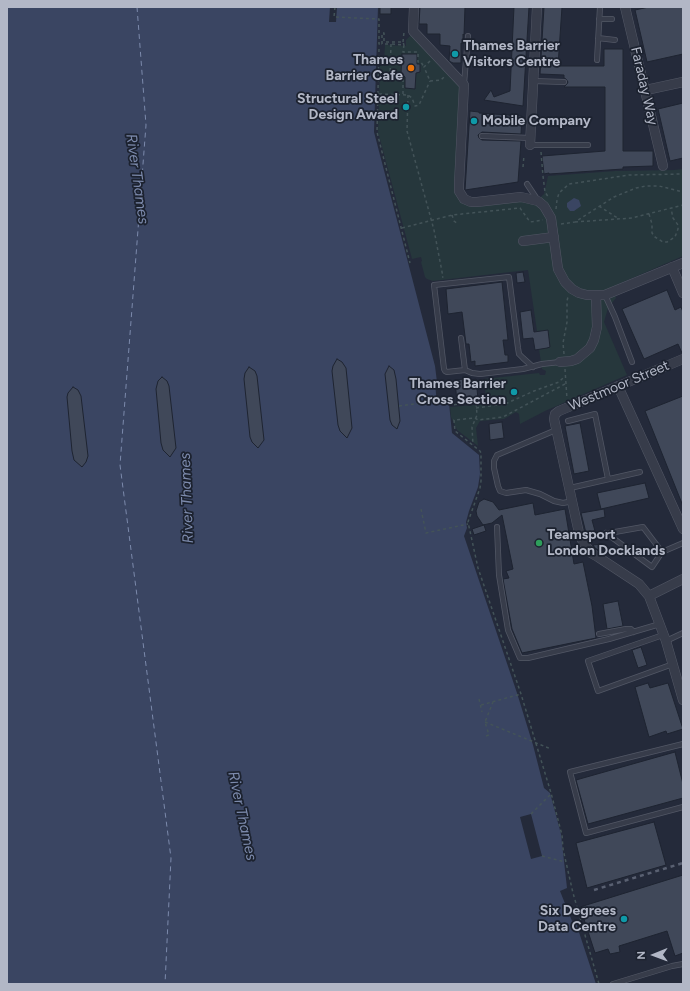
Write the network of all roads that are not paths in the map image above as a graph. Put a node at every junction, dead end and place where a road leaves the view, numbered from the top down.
1 (414, 7) edge
2 (537, 7) edge
3 (600, 7) edge
4 (626, 7) edge
5 (599, 19) junction
6 (612, 19) dead end
7 (468, 36) dead end
8 (598, 38) junction
9 (615, 40) dead end
10 (597, 60) dead end
11 (533, 81) junction
12 (564, 82) dead end
13 (683, 82) edge
14 (464, 85) junction
15 (646, 90) junction
16 (482, 136) dead end
17 (530, 141) junction
18 (588, 145) dead end
19 (663, 166) dead end
20 (527, 184) dead end
21 (538, 201) junction
22 (554, 237) junction
23 (524, 241) dead end
24 (683, 263) edge
25 (672, 267) junction
26 (683, 293) edge
27 (600, 295) junction
28 (461, 338) dead end
29 (683, 359) edge
30 (563, 362) joint
31 (632, 362) dead end
32 (533, 367) junction
33 (465, 370) junction
34 (618, 386) junction
35 (568, 421) dead end
36 (556, 430) junction
37 (640, 472) dead end
38 (608, 479) junction
39 (570, 488) junction
40 (573, 500) junction
41 (497, 527) dead end
42 (683, 529) edge
43 (606, 533) junction
44 (581, 538) junction
45 (683, 543) edge
46 (662, 552) junction
47 (683, 579) edge
48 (649, 596) junction
49 (660, 624) junction
50 (634, 632) junction
51 (683, 633) edge
52 (599, 634) dead end
53 (665, 638) junction
54 (673, 664) junction
55 (683, 700) edge
56 (683, 744) edge
57 (683, 807) edge
58 (683, 964) edge
59 (613, 984) edge

1 - 14 street
2 - 11 street
3 - 5 lane
4 - 15 street, Faraday Way
5 - 6 lane
5 - 8 lane
7 - 14 lane
8 - 9 lane
8 - 10 lane
11 - 12 lane
11 - 17 street
13 - 15 street
14 - 21 street
15 - 19 street, Faraday Way
16 - 17 lane
17 - 18 lane
20 - 21 lane
21 - 22 street
22 - 23 street
22 - 27 street
24 - 25 street
25 - 26 street
25 - 27 street
27 - 30 street
27 - 31 lane
28 - 33 lane
29 - 34 street, Westmoor Street
30 - 32 lane
32 - 33 lane
32 - 33 lane
34 - 36 street, Westmoor Street
34 - 42 street
35 - 38 lane
36 - 39 street
36 - 40 lane
37 - 38 lane
38 - 39 lane
39 - 40 street
40 - 44 street
41 - 50 lane
43 - 44 lane
43 - 46 lane
43 - 46 lane
44 - 48 street
45 - 46 lane
47 - 48 street
48 - 49 street
49 - 50 lane
49 - 53 street
50 - 52 lane
51 - 53 lane
53 - 54 street
53 - 54 lane
54 - 55 street
56 - 57 lane
58 - 59 lane

